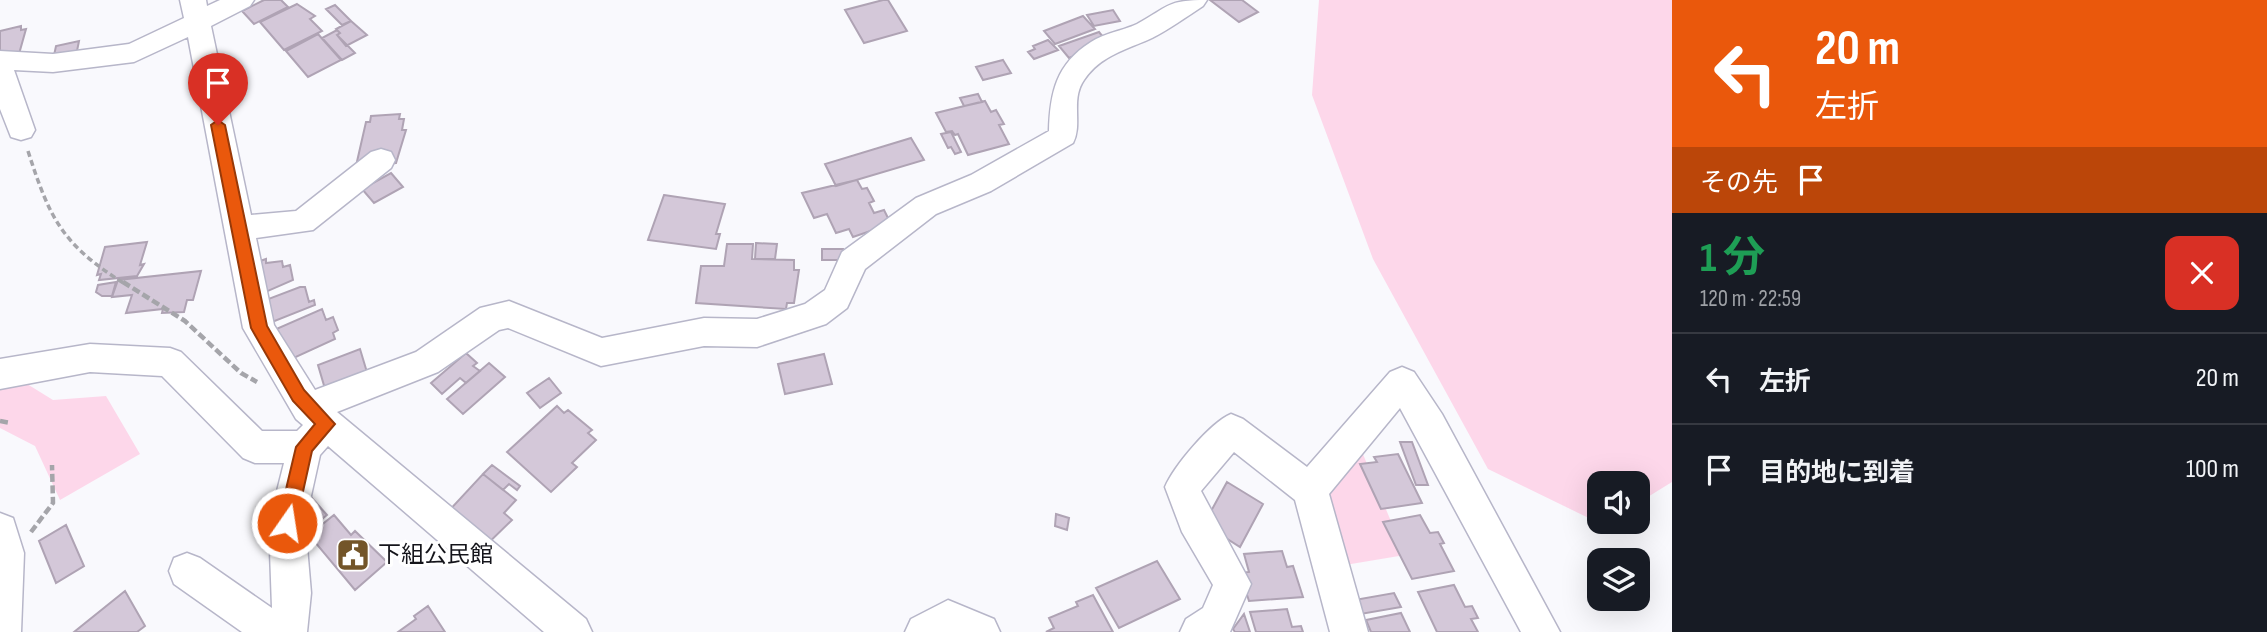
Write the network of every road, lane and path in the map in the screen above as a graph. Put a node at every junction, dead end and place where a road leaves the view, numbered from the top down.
1 (242, 0) edge
2 (1194, 0) edge
3 (195, 11) edge
4 (0, 61) edge
5 (0, 69) edge
6 (21, 130) joint
7 (382, 160) dead end
8 (239, 228) junction
9 (0, 374) edge
10 (309, 418) junction
11 (0, 421) edge
12 (11, 423) dead end
13 (52, 465) dead end
14 (1310, 490) junction
15 (0, 530) edge
16 (5, 566) junction
17 (187, 571) dead end
18 (2, 632) edge
19 (270, 632) edge
20 (288, 632) edge
21 (573, 632) edge
22 (924, 632) edge
23 (981, 632) edge
24 (1199, 632) edge
25 (1349, 632) edge
26 (1541, 632) edge

1 - 3 street
2 - 10 street
3 - 4 street
3 - 8 street
5 - 6 street
6 - 10 path
7 - 8 street
8 - 10 street
9 - 10 street
10 - 20 street
10 - 21 street
11 - 12 path
13 - 16 path
14 - 24 street
14 - 25 street
14 - 26 street
15 - 16 street
16 - 18 street
17 - 19 street
22 - 23 street

